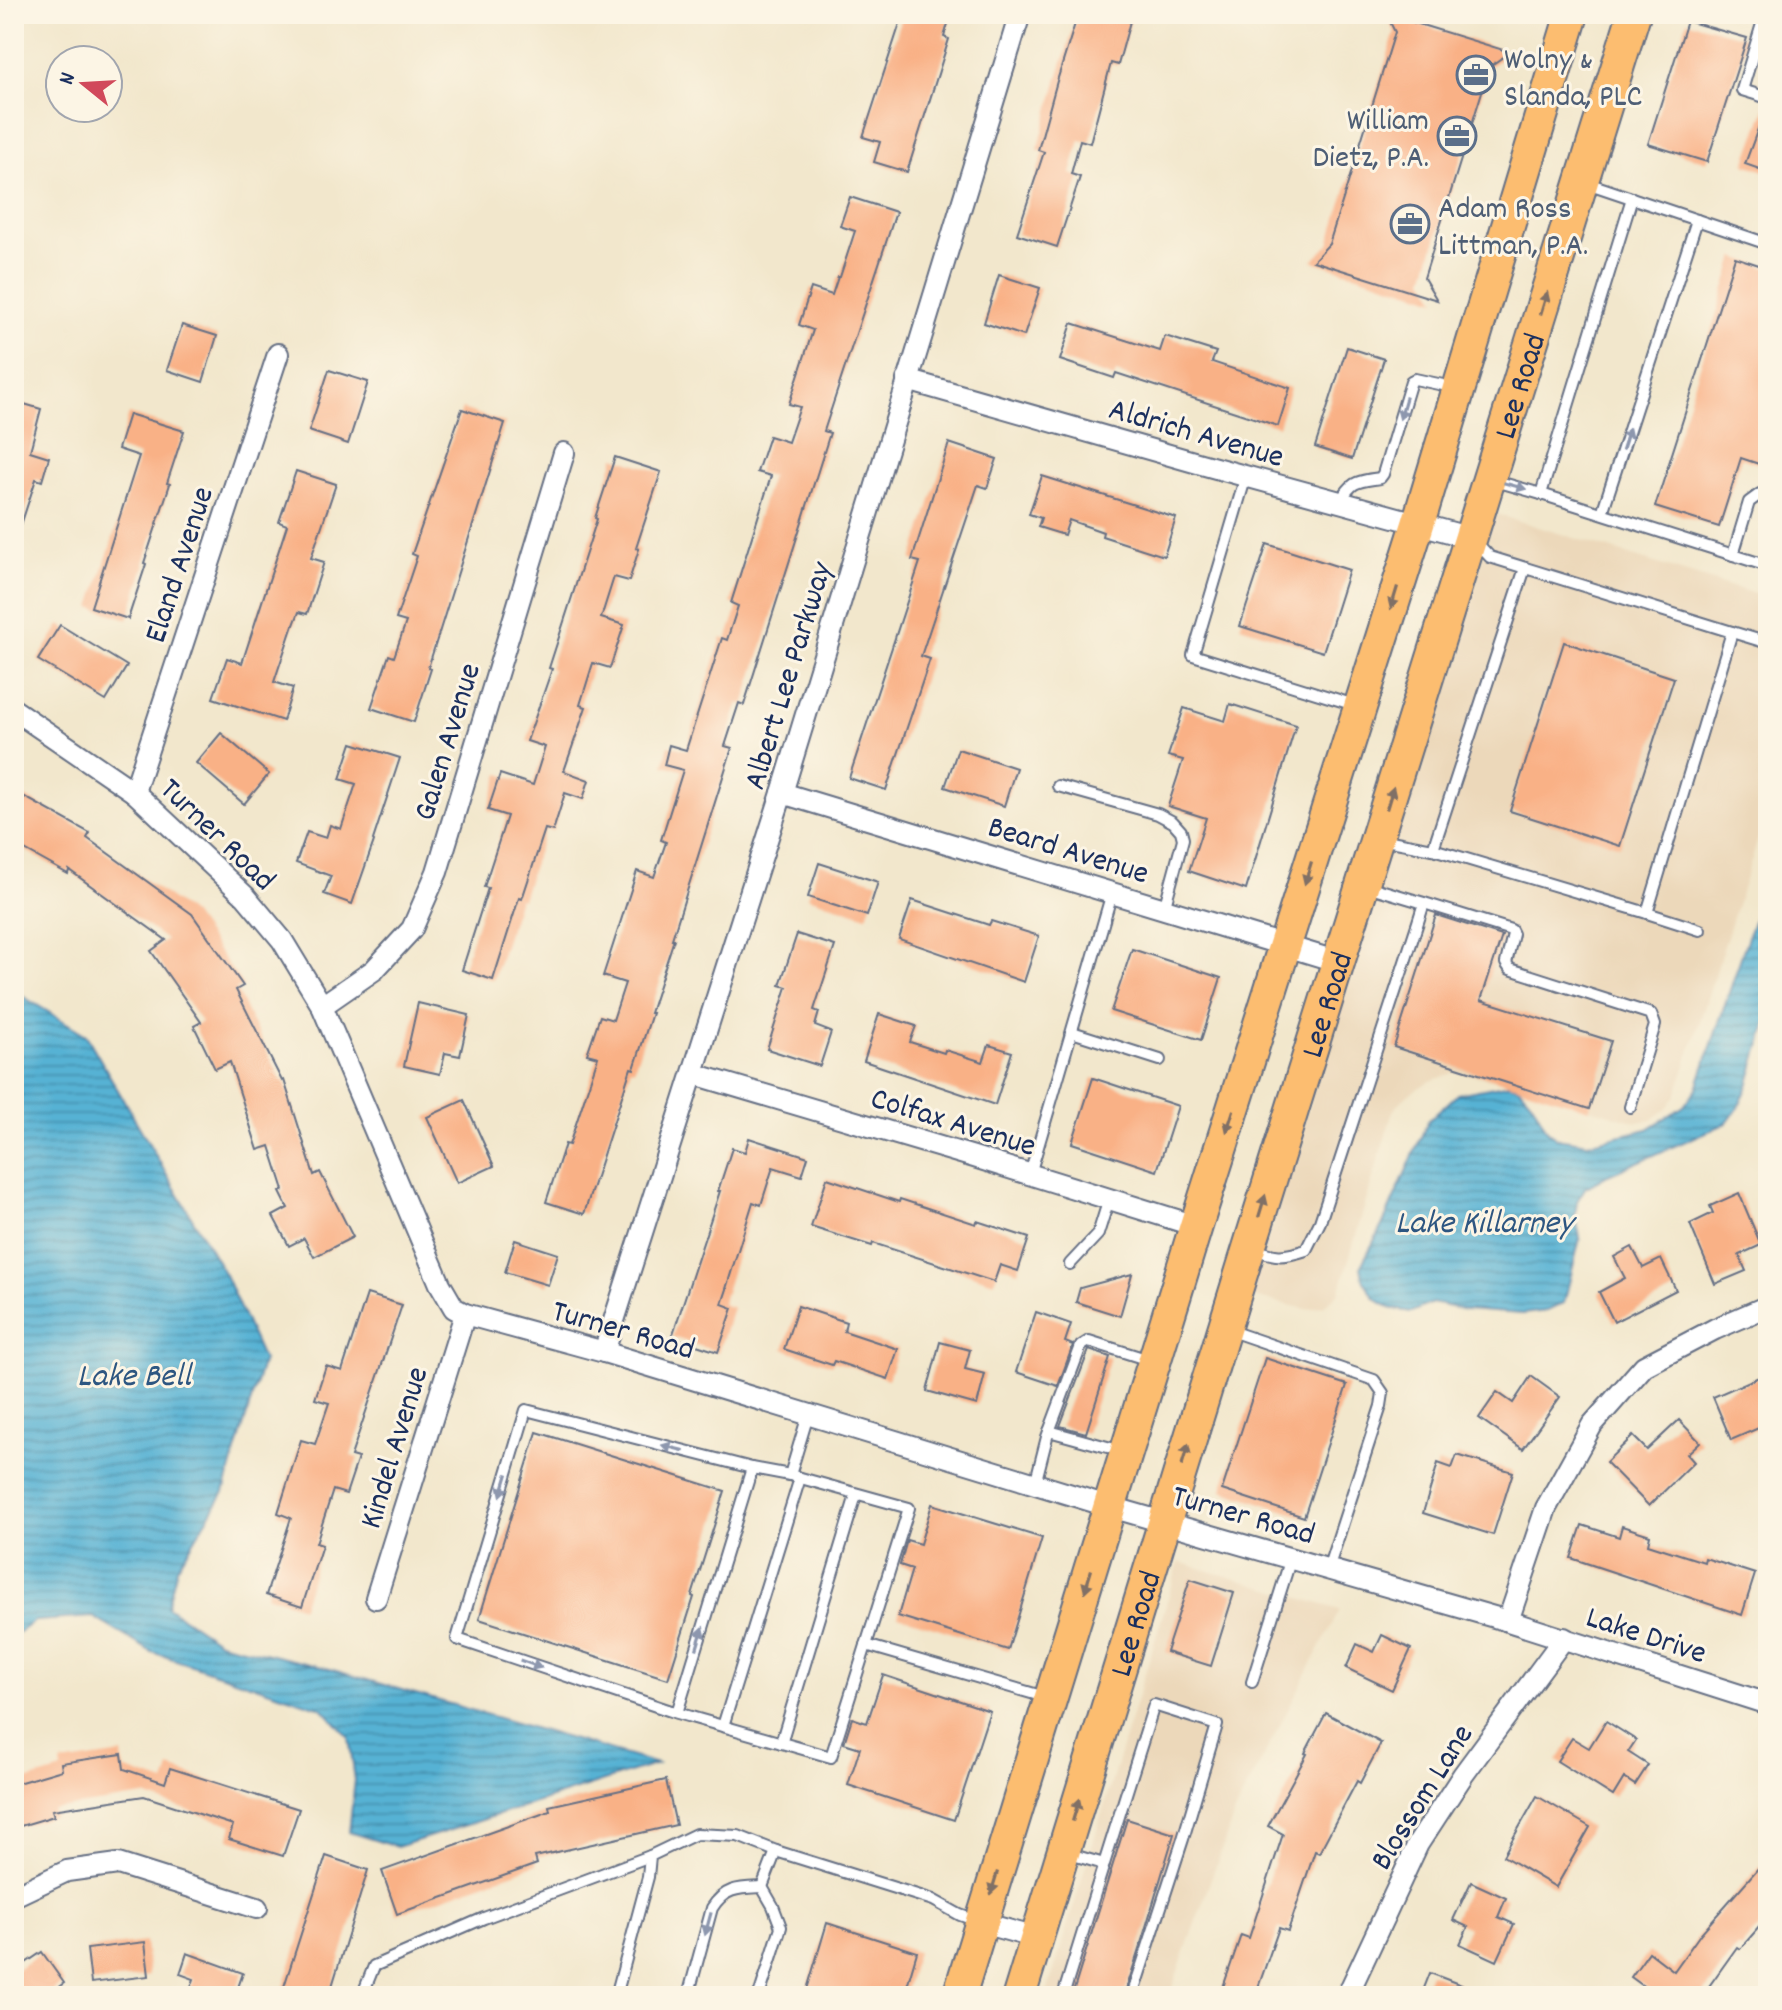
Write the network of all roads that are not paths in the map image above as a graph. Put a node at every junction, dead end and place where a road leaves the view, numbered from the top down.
1 (1020, 14) edge
2 (1572, 14) edge
3 (1634, 14) edge
4 (1765, 14) edge
5 (1768, 98) edge
6 (1582, 181) junction
7 (1632, 198) junction
8 (1697, 220) junction
9 (1768, 244) edge
10 (278, 354) dead end
11 (907, 380) junction
12 (1458, 389) junction
13 (564, 453) dead end
14 (1246, 476) junction
15 (1490, 479) junction
16 (1541, 494) junction
17 (1768, 497) edge
18 (1339, 502) junction
19 (1602, 513) junction
20 (1418, 524) junction
21 (1471, 538) junction
22 (1733, 555) junction
23 (1768, 566) edge
24 (1525, 568) junction
25 (1732, 632) junction
26 (1768, 643) edge
27 (1360, 706) junction
28 (14, 710) edge
29 (1058, 786) dead end
30 (134, 792) junction
31 (782, 793) junction
32 (1377, 838) junction
33 (1433, 849) junction
34 (1363, 884) junction
35 (1112, 893) junction
36 (1424, 903) junction
37 (1164, 909) junction
38 (1647, 913) junction
39 (1700, 930) dead end
40 (1285, 947) junction
41 (1339, 962) junction
42 (322, 1006) junction
43 (1072, 1032) junction
44 (1160, 1060) dead end
45 (694, 1074) junction
46 (1630, 1107) dead end
47 (1030, 1174) junction
48 (1109, 1199) junction
49 (1196, 1226) junction
50 (1249, 1248) junction
51 (1070, 1264) dead end
52 (1768, 1306) edge
53 (465, 1314) junction
54 (1224, 1328) junction
55 (604, 1352) junction
56 (1155, 1362) junction
57 (808, 1415) junction
58 (1049, 1431) junction
59 (1128, 1453) junction
60 (752, 1468) junction
61 (795, 1477) junction
62 (1035, 1484) junction
63 (856, 1495) junction
64 (1111, 1507) junction
65 (1165, 1521) junction
66 (1291, 1558) junction
67 (1328, 1569) junction
68 (376, 1598) dead end
69 (1508, 1621) junction
70 (1564, 1638) junction
71 (866, 1645) junction
72 (1252, 1682) dead end
73 (1051, 1699) junction
74 (1768, 1704) edge
75 (677, 1713) junction
76 (723, 1726) junction
77 (781, 1743) junction
78 (776, 1851) junction
79 (1063, 1852) junction
80 (650, 1856) junction
81 (1104, 1864) junction
82 (762, 1887) junction
83 (14, 1896) edge
84 (257, 1908) dead end
85 (982, 1923) junction
86 (1037, 1938) junction
87 (362, 1996) edge
88 (616, 1996) edge
89 (688, 1996) edge
90 (759, 1996) edge
91 (959, 1996) edge
92 (1019, 1996) edge
93 (1063, 1996) edge
94 (1132, 1996) edge
95 (1347, 1996) edge

1 - 11 street, Albert Lee Parkway
2 - 12 main road, Lee Road
3 - 6 main road, Lee Road
4 - 5 lane
6 - 7 lane
15 -> 6 main road, Lee Road
7 - 8 lane
7 - 16 lane
8 - 9 lane
19 -> 8 lane
10 - 30 street, Eland Avenue
11 - 14 street, Aldrich Avenue
11 - 31 street, Albert Lee Parkway
12 -> 18 lane
12 - 20 main road, Lee Road
13 - 42 street, Galen Avenue
14 - 18 street, Aldrich Avenue
14 - 27 lane
15 -> 16 lane
15 - 21 main road, Lee Road
16 - 19 lane
17 - 22 lane
18 - 20 street, Aldrich Avenue
19 - 22 lane
20 - 21 street, Aldrich Avenue
20 -> 27 main road, Lee Road
21 - 24 lane
32 -> 21 main road, Lee Road
22 - 23 lane
24 - 25 lane
24 - 33 lane
25 - 26 lane
25 - 38 lane
27 -> 40 main road, Lee Road
28 - 30 street, Turner Road
29 - 37 lane
30 - 42 street, Turner Road
31 - 35 street, Beard Avenue
31 - 45 street, Albert Lee Parkway
32 - 33 lane
32 - 34 main road, Lee Road
33 - 38 lane
34 - 36 lane
34 - 41 main road, Lee Road
35 - 37 street, Beard Avenue
35 - 43 lane
36 - 46 lane
36 - 50 lane
37 - 40 street, Beard Avenue
38 - 39 lane
40 - 41 street, Beard Avenue
40 -> 49 main road, Lee Road
50 -> 41 main road, Lee Road
42 - 53 street, Turner Road
43 - 44 lane
43 - 47 lane
45 - 47 street, Colfax Avenue
45 - 55 street, Albert Lee Parkway
47 - 48 street, Colfax Avenue
48 - 49 street, Colfax Avenue
48 - 51 lane
49 - 56 main road, Lee Road
50 - 54 main road, Lee Road
52 - 69 street
53 - 55 street, Turner Road
53 - 68 street, Kindel Avenue
65 -> 54 main road, Lee Road
54 - 67 lane
55 - 57 street, Turner Road
56 - 58 lane
56 - 59 main road, Lee Road
57 - 61 lane
57 - 62 street, Turner Road
58 - 59 lane
58 - 62 lane
59 - 64 main road, Lee Road
60 - 61 lane
75 -> 60 lane
60 -> 75 lane
61 - 63 lane
61 - 76 lane
62 - 64 street, Turner Road
63 - 71 lane
63 - 77 lane
64 - 65 street, Turner Road
64 -> 73 main road, Lee Road
65 - 66 street, Turner Road
79 -> 65 main road, Lee Road
66 - 67 street, Turner Road
66 - 72 lane
67 - 69 street, Turner Road
69 - 70 street, Lake Drive
70 - 74 street, Lake Drive
70 - 95 street, Blossom Lane
71 - 73 lane
71 - 77 lane
73 -> 85 main road, Lee Road
75 - 76 lane
76 - 77 lane
78 - 80 lane
78 - 82 lane
78 - 85 lane
79 - 81 lane
79 - 86 main road, Lee Road
80 - 87 lane
80 - 88 lane
81 - 93 lane
81 - 94 lane
82 -> 89 lane
82 - 90 lane
83 - 84 street
85 - 86 street
85 - 91 main road, Lee Road
86 - 92 main road, Lee Road

